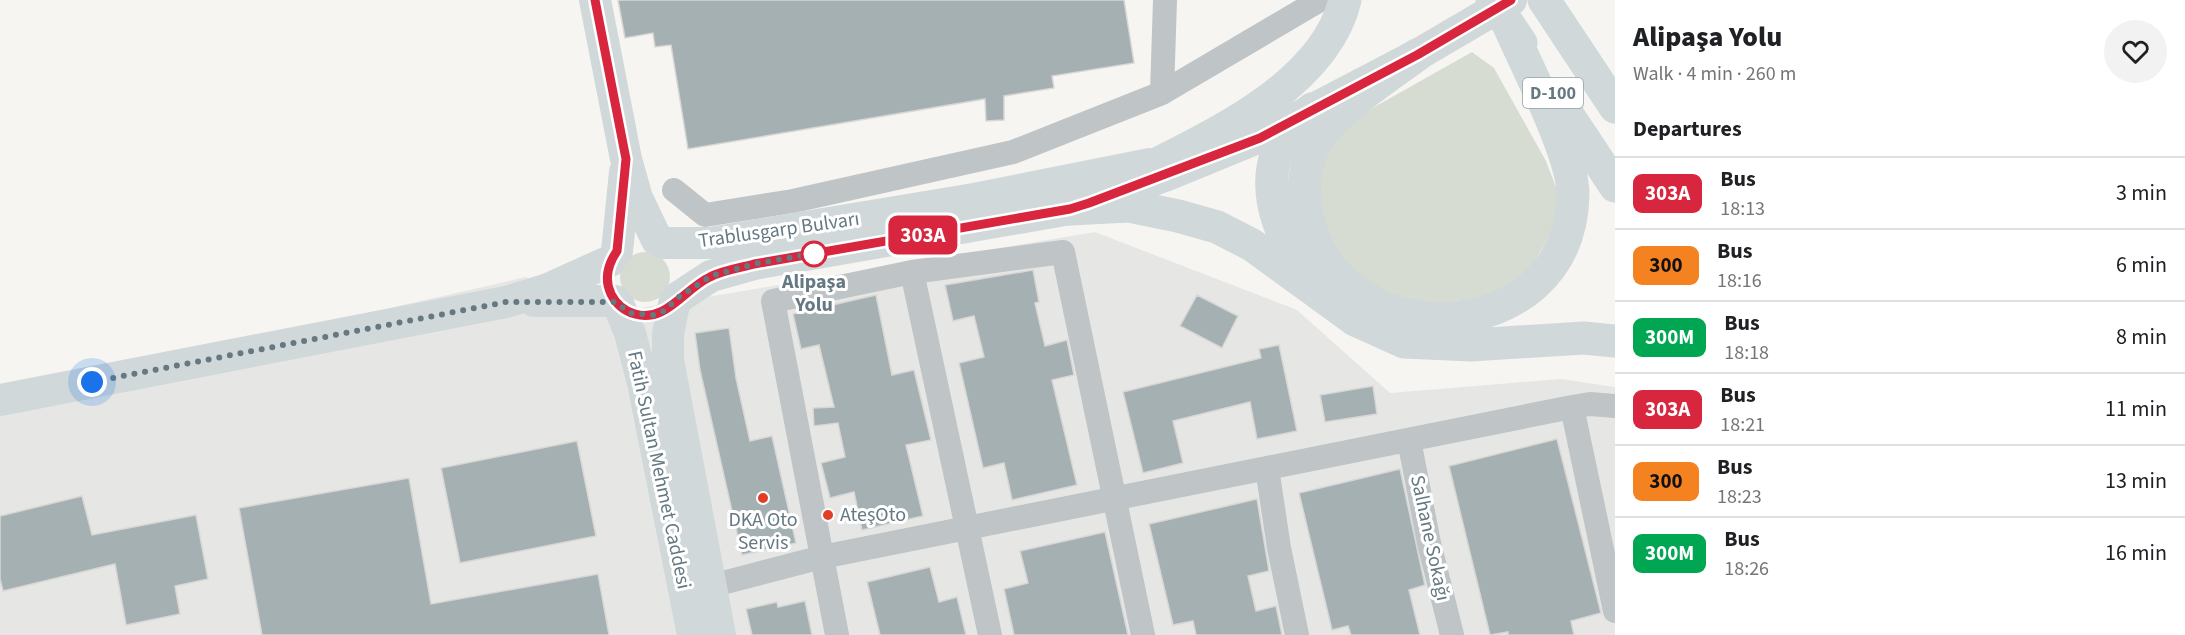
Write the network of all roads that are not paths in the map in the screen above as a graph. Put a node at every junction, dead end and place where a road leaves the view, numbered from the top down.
1 (595, 0) edge
2 (1165, 0) edge
3 (1320, 0) edge
4 (1345, 0) edge
5 (1546, 3) edge
6 (1504, 9) edge
7 (1417, 55) junction
8 (1615, 84) edge
9 (1162, 93) junction
10 (1615, 107) edge
11 (1312, 109) junction
12 (626, 159) junction
13 (1159, 163) junction
14 (1615, 186) edge
15 (674, 190) dead end
16 (1070, 209) junction
17 (660, 241) junction
18 (614, 256) junction
19 (912, 272) junction
20 (677, 301) junction
21 (506, 302) junction
22 (617, 304) junction
23 (1332, 305) junction
24 (1615, 341) edge
25 (0, 400) edge
26 (1615, 406) edge
27 (1572, 407) junction
28 (1409, 440) junction
29 (1268, 468) junction
30 (1115, 498) junction
31 (967, 528) junction
32 (822, 557) junction
33 (698, 590) junction
34 (1615, 611) edge
35 (693, 635) edge
36 (720, 635) edge
37 (837, 635) edge
38 (990, 635) edge
39 (1143, 635) edge
40 (1297, 635) edge
41 (1452, 635) edge

1 - 12 main road
2 - 9 street
3 - 9 street
4 - 13 highway
5 - 8 highway
5 - 10 highway, D-100
6 - 7 main road, Trablusgarp Bulvarı
6 - 7 highway
6 - 14 highway, D-100
7 - 11 main road, Trablusgarp Bulvarı
9 - 15 street
11 - 13 main road, Trablusgarp Bulvarı
11 - 16 main road, Trablusgarp Bulvarı
11 - 23 highway
12 - 17 main road
12 - 18 main road
13 - 17 main road, Trablusgarp Bulvarı
16 - 20 main road, Trablusgarp Bulvarı
16 - 23 highway
17 - 18 main road
17 - 20 main road
18 - 21 main road
18 - 22 main road
19 - 30 street
19 - 31 street
19 - 32 street
20 - 22 main road
20 - 33 main road, Fatih Sultan Mehmet Caddesi
21 - 22 main road
21 - 25 main road
22 - 33 main road, Fatih Sultan Mehmet Caddesi
23 - 24 highway
26 - 27 street
27 - 28 street
27 - 34 street
28 - 29 street
28 - 41 street, Salhane Sokağı
29 - 30 street
29 - 40 street
30 - 31 street
30 - 39 street
31 - 32 street
31 - 38 street
32 - 33 street
32 - 37 street
33 - 35 main road, Fatih Sultan Mehmet Caddesi
33 - 36 main road, Fatih Sultan Mehmet Caddesi

